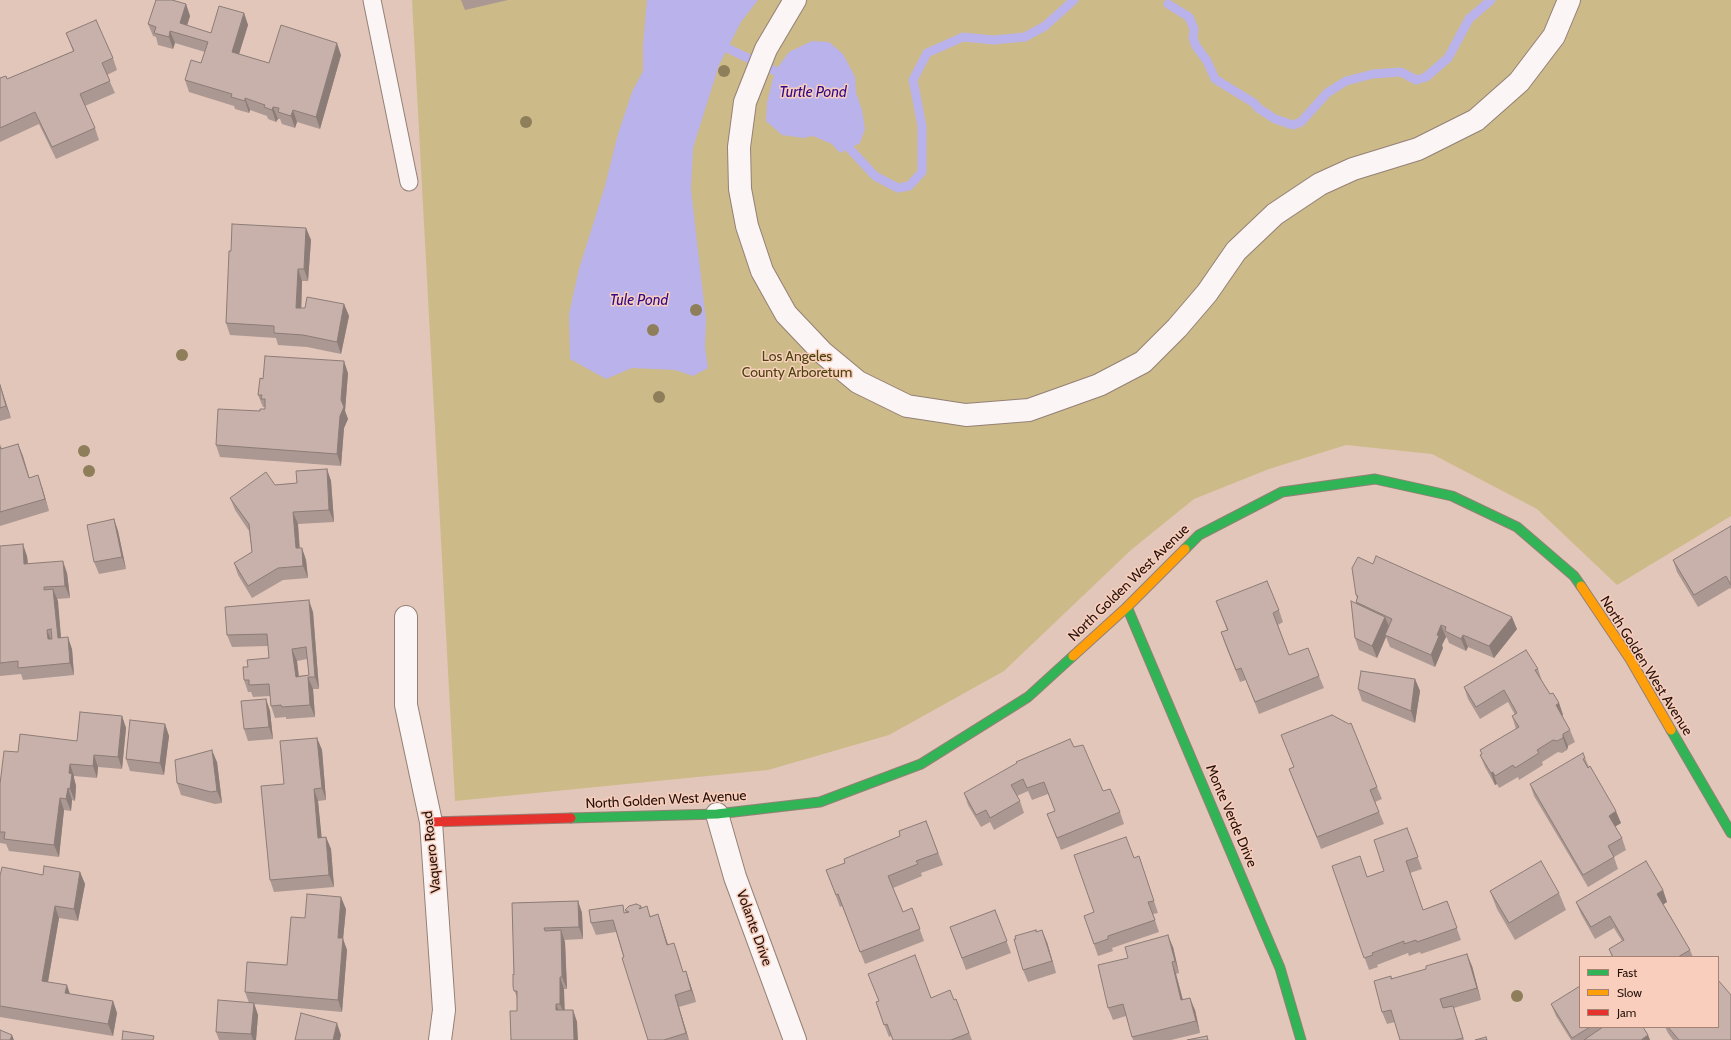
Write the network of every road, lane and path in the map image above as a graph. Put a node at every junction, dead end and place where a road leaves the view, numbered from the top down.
1 (372, 0) edge
2 (795, 0) edge
3 (1569, 0) edge
4 (409, 182) dead end
5 (1126, 607) junction
6 (406, 617) dead end
7 (717, 814) junction
8 (431, 822) junction
9 (1731, 833) edge
10 (440, 1040) edge
11 (795, 1040) edge
12 (1301, 1040) edge

1 - 4 lane
2 - 3 street
5 - 7 street, North Golden West Avenue
5 - 9 street, North Golden West Avenue
5 - 12 street, Monte Verde Drive
6 - 8 street, Vaquero Road
7 - 8 street, North Golden West Avenue
7 - 11 street, Volante Drive
8 - 10 street, Vaquero Road

